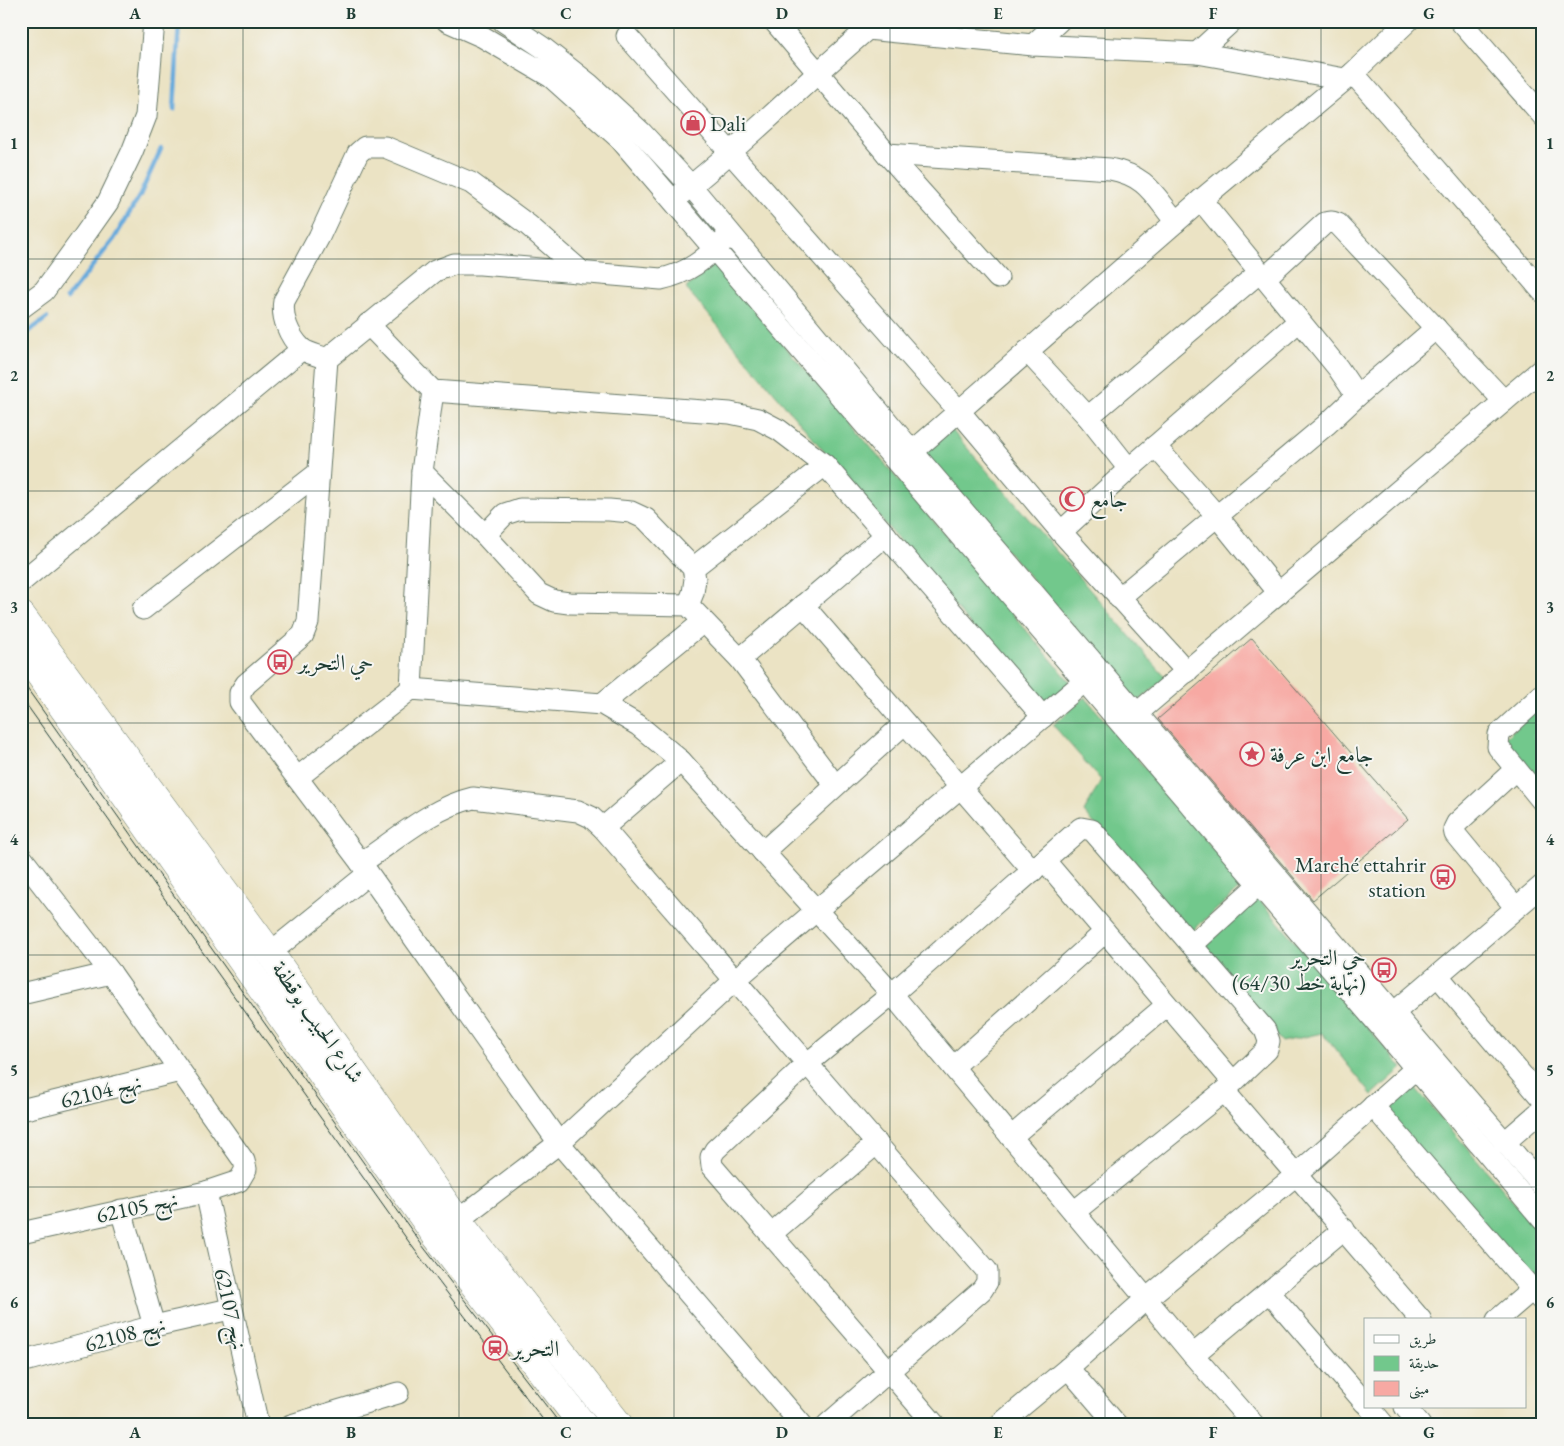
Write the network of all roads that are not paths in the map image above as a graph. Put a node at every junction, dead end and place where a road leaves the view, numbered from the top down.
1 (154, 21) edge
2 (447, 21) edge
3 (504, 21) edge
4 (774, 21) edge
5 (1059, 21) edge
6 (1232, 21) edge
7 (1408, 21) edge
8 (1460, 21) edge
9 (872, 25) edge
10 (627, 36) dead end
11 (1033, 45) junction
12 (1197, 53) junction
13 (818, 72) junction
14 (1349, 76) junction
15 (1543, 116) edge
16 (730, 154) junction
17 (887, 154) junction
18 (691, 186) junction
19 (673, 200) junction
20 (1201, 200) junction
21 (1176, 222) junction
22 (723, 241) junction
23 (583, 273) junction
24 (1262, 275) junction
25 (998, 278) dead end
26 (1543, 292) edge
27 (21, 308) edge
28 (1299, 321) junction
29 (368, 324) junction
30 (1436, 328) junction
31 (302, 349) junction
32 (1027, 351) junction
33 (327, 359) junction
34 (1543, 368) edge
35 (433, 391) junction
36 (1357, 396) junction
37 (1504, 401) junction
38 (959, 411) junction
39 (1088, 418) junction
40 (1155, 446) junction
41 (905, 458) junction
42 (824, 465) junction
43 (1129, 469) junction
44 (422, 472) junction
45 (318, 473) junction
46 (1217, 516) junction
47 (1061, 532) junction
48 (484, 535) junction
49 (886, 535) junction
50 (693, 568) junction
51 (21, 582) edge
52 (1278, 593) junction
53 (1119, 598) junction
54 (803, 604) junction
55 (688, 605) junction
56 (143, 609) dead end
57 (21, 615) edge
58 (703, 622) junction
59 (21, 648) edge
60 (740, 659) junction
61 (1187, 672) junction
62 (1091, 675) junction
63 (410, 689) junction
64 (1543, 694) edge
65 (602, 704) junction
66 (1043, 717) junction
67 (1130, 720) junction
68 (905, 723) junction
69 (681, 761) junction
70 (1516, 769) junction
71 (297, 778) junction
72 (834, 785) junction
73 (961, 787) junction
74 (1543, 802) edge
75 (603, 828) junction
76 (764, 852) junction
77 (21, 857) edge
78 (1039, 866) junction
79 (364, 868) junction
80 (30, 883) edge
81 (1258, 885) junction
82 (1543, 885) edge
83 (1516, 908) junction
84 (816, 912) junction
85 (1105, 932) junction
86 (1192, 945) junction
87 (270, 953) junction
88 (111, 973) junction
89 (1438, 976) junction
90 (735, 980) junction
91 (21, 994) edge
92 (892, 994) junction
93 (1168, 1005) junction
94 (1386, 1020) junction
95 (808, 1063) junction
96 (1422, 1063) junction
97 (953, 1067) junction
98 (180, 1071) junction
99 (1229, 1086) junction
100 (1543, 1100) edge
101 (1373, 1106) junction
102 (1543, 1109) edge
103 (21, 1110) edge
104 (1011, 1137) junction
105 (559, 1143) junction
106 (877, 1143) junction
107 (1504, 1143) junction
108 (1296, 1175) junction
109 (1543, 1187) edge
110 (206, 1192) junction
111 (122, 1210) junction
112 (1074, 1212) junction
113 (1543, 1220) edge
114 (447, 1229) junction
115 (1344, 1230) junction
116 (21, 1233) edge
117 (771, 1234) junction
118 (1270, 1293) junction
119 (1537, 1296) edge
120 (1146, 1299) junction
121 (230, 1309) junction
122 (1419, 1318) edge
123 (1500, 1318) edge
124 (154, 1326) junction
125 (1193, 1355) junction
126 (21, 1362) edge
127 (1068, 1368) junction
128 (889, 1371) junction
129 (398, 1393) dead end
130 (1364, 1402) edge
131 (1406, 1408) edge
132 (1006, 1423) edge
133 (258, 1425) edge
134 (291, 1425) edge
135 (583, 1425) edge
136 (619, 1425) edge
137 (802, 1425) edge
138 (827, 1425) edge
139 (935, 1425) edge
140 (1117, 1425) edge
141 (1254, 1425) edge
142 (1420, 1425) edge

1 - 27 street
2 - 19 street
3 - 18 street
4 - 13 street
5 - 11 street
6 - 12 street
7 - 14 street
8 - 15 street
9 - 11 street
9 - 13 street
10 - 16 street
11 - 12 street
12 - 14 street
13 - 16 street
13 - 17 street
14 - 20 street
14 - 26 street
16 - 18 street
16 - 38 street
17 - 21 street
17 - 25 street
18 - 19 street
18 - 22 street
19 - 22 street
20 - 21 street
20 - 24 street
21 - 32 street
22 - 23 street
22 - 41 street
23 - 29 street
23 - 31 street
24 - 28 street
24 - 30 street
24 - 39 street
28 - 36 street
28 - 40 street
29 - 33 street
29 - 35 street
30 - 36 street
30 - 37 street
31 - 33 street
31 - 51 street
32 - 38 street
32 - 39 street
33 - 45 street
34 - 37 street
35 - 42 street
35 - 44 street
36 - 46 street
37 - 52 street
38 - 41 street
38 - 47 street
39 - 43 street
40 - 43 street
40 - 46 street
41 - 62 street
42 - 49 street
42 - 50 street
43 - 47 street
44 - 48 street
44 - 63 street
45 - 56 street
45 - 71 street
46 - 52 street
46 - 53 street
47 - 53 street
48 - 50 street
48 - 55 street
49 - 54 street
49 - 66 street
50 - 55 street
52 - 61 street
53 - 61 street
54 - 60 street
54 - 68 street
55 - 58 street
57 - 87 main road, شارع الحبيب بوقطفة
58 - 60 street
58 - 65 street
59 - 114 main road, شارع الحبيب بوقطفة
60 - 72 street
61 - 67 street
62 - 66 street
62 - 67 street
63 - 65 street
63 - 71 street
64 - 70 street
65 - 69 street
66 - 73 street
67 - 81 street
67 - 94 street
68 - 72 street
68 - 73 street
69 - 75 street
69 - 76 street
70 - 74 street
70 - 83 street
71 - 79 street
72 - 76 street
73 - 78 street
73 - 84 street
75 - 79 street
75 - 90 street
76 - 84 street
77 - 80 street
78 - 85 street
78 - 86 street
78 - 92 street
79 - 87 street
79 - 105 street
80 - 88 street
81 - 86 street
81 - 94 street
82 - 83 street
83 - 89 street
84 - 90 street
84 - 92 street
85 - 93 street
85 - 97 street
86 - 99 street
87 - 114 main road, شارع الحبيب بوقطفة
88 - 91 street
88 - 98 street
89 - 94 street
89 - 100 street
90 - 95 street
90 - 105 street
92 - 95 street
92 - 97 street
93 - 99 street
93 - 104 street
94 - 96 street
95 - 106 street
95 - 117 street
96 - 101 street
96 - 107 street
96 - 113 street
97 - 104 street
98 - 103 street, نهج 62104
98 - 110 street, نهج 62105
99 - 108 street
99 - 112 street
101 - 108 street
101 - 119 street
102 - 107 street
104 - 112 street
105 - 114 street
105 - 137 street
106 - 117 street
106 - 128 street
107 - 109 street
108 - 115 street
108 - 120 street
110 - 111 street, نهج 62105
110 - 121 street, نهج 62107
111 - 116 street, نهج 62105
111 - 124 street
112 - 120 street
114 - 135 main road, شارع الحبيب بوقطفة
114 - 136 main road, شارع الحبيب بوقطفة
115 - 118 street
115 - 122 street
117 - 128 street
118 - 125 street
118 - 130 street
119 - 123 street
120 - 125 street
120 - 127 street
121 - 124 street, نهج 62108
121 - 133 street, نهج 62107
124 - 126 street, نهج 62108
125 - 141 street
127 - 132 street
127 - 140 street
128 - 138 street
128 - 139 street
129 - 134 street
131 - 142 street

